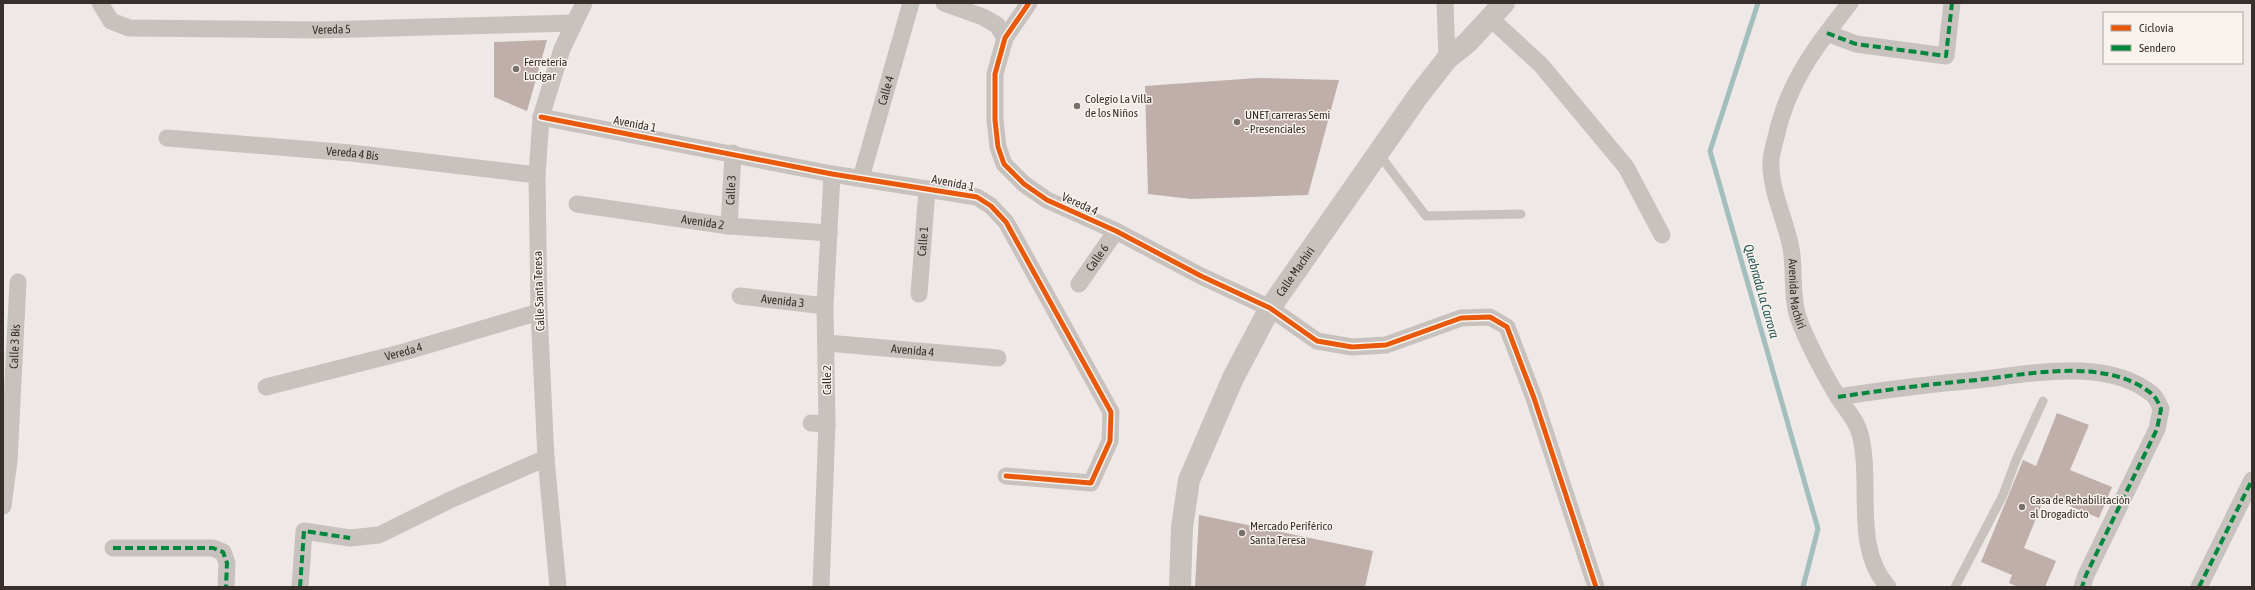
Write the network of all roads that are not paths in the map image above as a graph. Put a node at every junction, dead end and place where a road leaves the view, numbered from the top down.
1 (100, 3) edge
2 (584, 3) edge
3 (911, 3) edge
4 (944, 3) edge
5 (1029, 3) edge
6 (1445, 3) edge
7 (1850, 3) edge
8 (1952, 3) edge
9 (1497, 11) edge
10 (574, 23) junction
11 (1827, 33) junction
12 (1005, 38) junction
13 (1448, 60) junction
14 (541, 116) junction
15 (167, 138) dead end
16 (1378, 152) junction
17 (733, 153) junction
18 (832, 174) junction
19 (537, 175) junction
20 (861, 178) junction
21 (927, 189) junction
22 (577, 204) dead end
23 (1521, 214) dead end
24 (729, 226) junction
25 (1116, 231) junction
26 (830, 233) junction
27 (1662, 235) dead end
28 (18, 282) dead end
29 (1078, 284) dead end
30 (919, 294) dead end
31 (740, 296) dead end
32 (825, 306) junction
33 (1270, 308) junction
34 (539, 312) junction
35 (827, 343) junction
36 (998, 358) dead end
37 (266, 387) dead end
38 (1838, 397) junction
39 (2043, 401) dead end
40 (546, 458) junction
41 (6, 461) edge
42 (1006, 476) dead end
43 (2252, 480) edge
44 (3, 506) edge
45 (112, 548) dead end
46 (226, 587) edge
47 (300, 587) edge
48 (558, 587) edge
49 (821, 587) edge
50 (1180, 587) edge
51 (1596, 587) edge
52 (1888, 587) edge
53 (1955, 587) edge
54 (2082, 587) edge
55 (2199, 587) edge

1 - 10 street, Vereda 5
2 - 10 street, Calle Santa Teresa
3 - 20 street, Calle 4
4 - 12 street
5 - 12 street, Vereda 4
6 - 13 street
7 - 11 street, Avenida Machirí
8 - 11 street
9 - 13 street, Calle Machiri
9 - 27 street
10 - 14 street, Calle Santa Teresa
11 - 38 street, Avenida Machirí
12 - 25 street, Vereda 4
13 - 16 street, Calle Machiri
14 - 17 street, Avenida 1
14 - 19 street, Calle Santa Teresa
15 - 19 street, Vereda 4 Bis
16 - 23 lane
16 - 33 street, Calle Machiri
17 - 18 street, Avenida 1
17 - 24 street, Calle 3
18 - 20 street, Avenida 1
18 - 26 street, Calle 2
19 - 34 street, Calle Santa Teresa
20 - 21 street, Avenida 1
21 - 30 street, Calle 1
21 - 42 street, Avenida 1
22 - 24 street, Avenida 2
24 - 26 street, Avenida 2
25 - 29 street, Calle 6
25 - 33 street, Vereda 4
26 - 32 street, Calle 2
28 - 41 street, Calle 3 Bis
31 - 32 street, Avenida 3
32 - 35 street, Calle 2
33 - 50 street, Calle Machiri
33 - 51 street, Vereda 4
34 - 37 street, Vereda 4
34 - 40 street, Calle Santa Teresa
35 - 36 street, Avenida 4
35 - 49 street, Calle 2
38 - 52 street, Avenida Machirí
38 - 54 street
39 - 53 lane
40 - 47 street
40 - 48 street, Calle Santa Teresa
41 - 44 street, Calle 3 Bis
43 - 55 street
45 - 46 street

